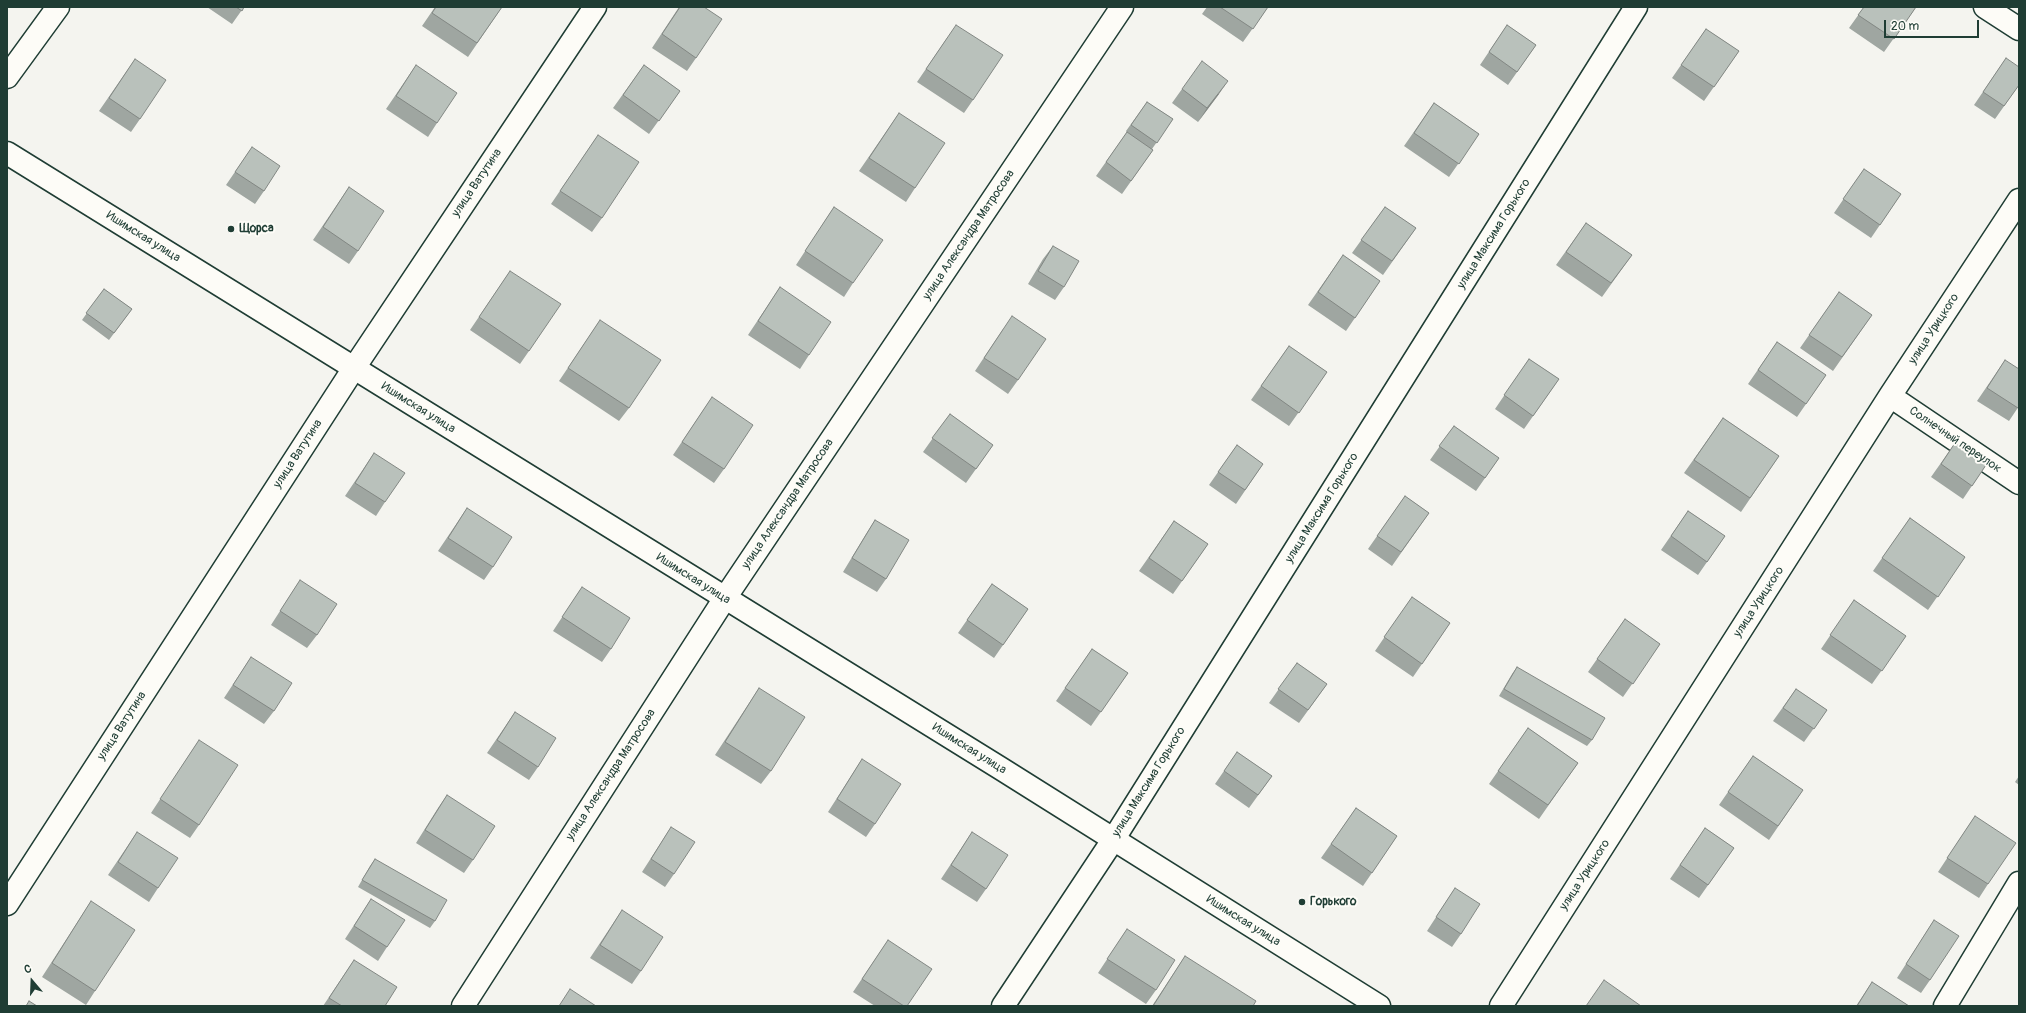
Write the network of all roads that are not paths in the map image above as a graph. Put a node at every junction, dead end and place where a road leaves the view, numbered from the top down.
1 (58, 7) edge
2 (595, 7) edge
3 (1122, 7) edge
4 (1636, 7) edge
5 (1986, 7) edge
6 (2019, 29) edge
7 (7, 77) edge
8 (7, 153) edge
9 (2019, 200) edge
10 (354, 368) junction
11 (1890, 396) junction
12 (2019, 483) edge
13 (725, 598) junction
14 (1113, 840) junction
15 (2019, 883) edge
16 (7, 904) edge
17 (463, 1006) edge
18 (1003, 1006) edge
19 (1379, 1006) edge
20 (1501, 1006) edge
21 (1945, 1006) edge

1 - 7 street
2 - 10 street, улица Ватутина
3 - 13 street, улица Александра Матросова
4 - 14 street, улица Максима Горького
5 - 6 street
8 - 10 street, Ишимская улица
9 - 11 street, улица Урицкого
10 - 13 street, Ишимская улица
10 - 16 street, улица Ватутина
11 - 12 street, Солнечный переулок
11 - 20 street, улица Урицкого
13 - 14 street, Ишимская улица
13 - 17 street, улица Александра Матросова
14 - 18 street, улица Максима Горького
14 - 19 street, Ишимская улица
15 - 21 street

